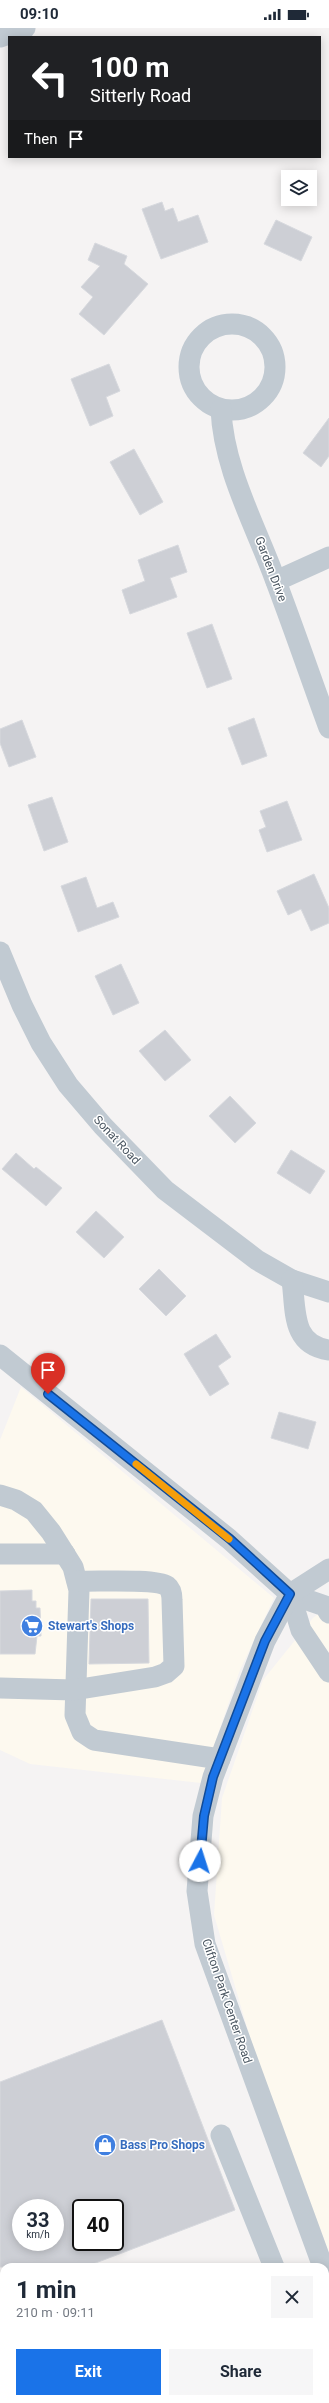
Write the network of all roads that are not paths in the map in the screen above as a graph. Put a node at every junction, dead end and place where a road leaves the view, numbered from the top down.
1 (25, 28) edge
2 (0, 36) edge
3 (221, 409) junction
4 (329, 557) edge
5 (276, 581) junction
6 (329, 728) edge
7 (0, 952) edge
8 (292, 1280) junction
9 (329, 1292) edge
10 (329, 1350) edge
11 (0, 1355) edge
12 (0, 1495) edge
13 (0, 1554) edge
14 (65, 1554) junction
15 (329, 1569) edge
16 (77, 1582) junction
17 (290, 1594) junction
18 (329, 1613) edge
19 (329, 1672) edge
20 (0, 1688) edge
21 (74, 1690) junction
22 (220, 1759) junction
23 (221, 2135) dead end
24 (272, 2263) edge
25 (322, 2263) edge

1 - 2 street
3 - 3 street
3 - 5 street, Garden Drive
4 - 5 street
5 - 6 street, Garden Drive
7 - 8 street, Sonat Road
8 - 9 street, Sonat Road
8 - 10 street
11 - 17 street
12 - 14 street
13 - 14 street
14 - 16 street
15 - 17 street, Clifton Park Center Road
16 - 21 street
16 - 21 street
17 - 18 street
17 - 19 street
17 - 22 street, Clifton Park Center Road
20 - 21 street
21 - 22 street
22 - 25 street, Clifton Park Center Road
23 - 24 street

